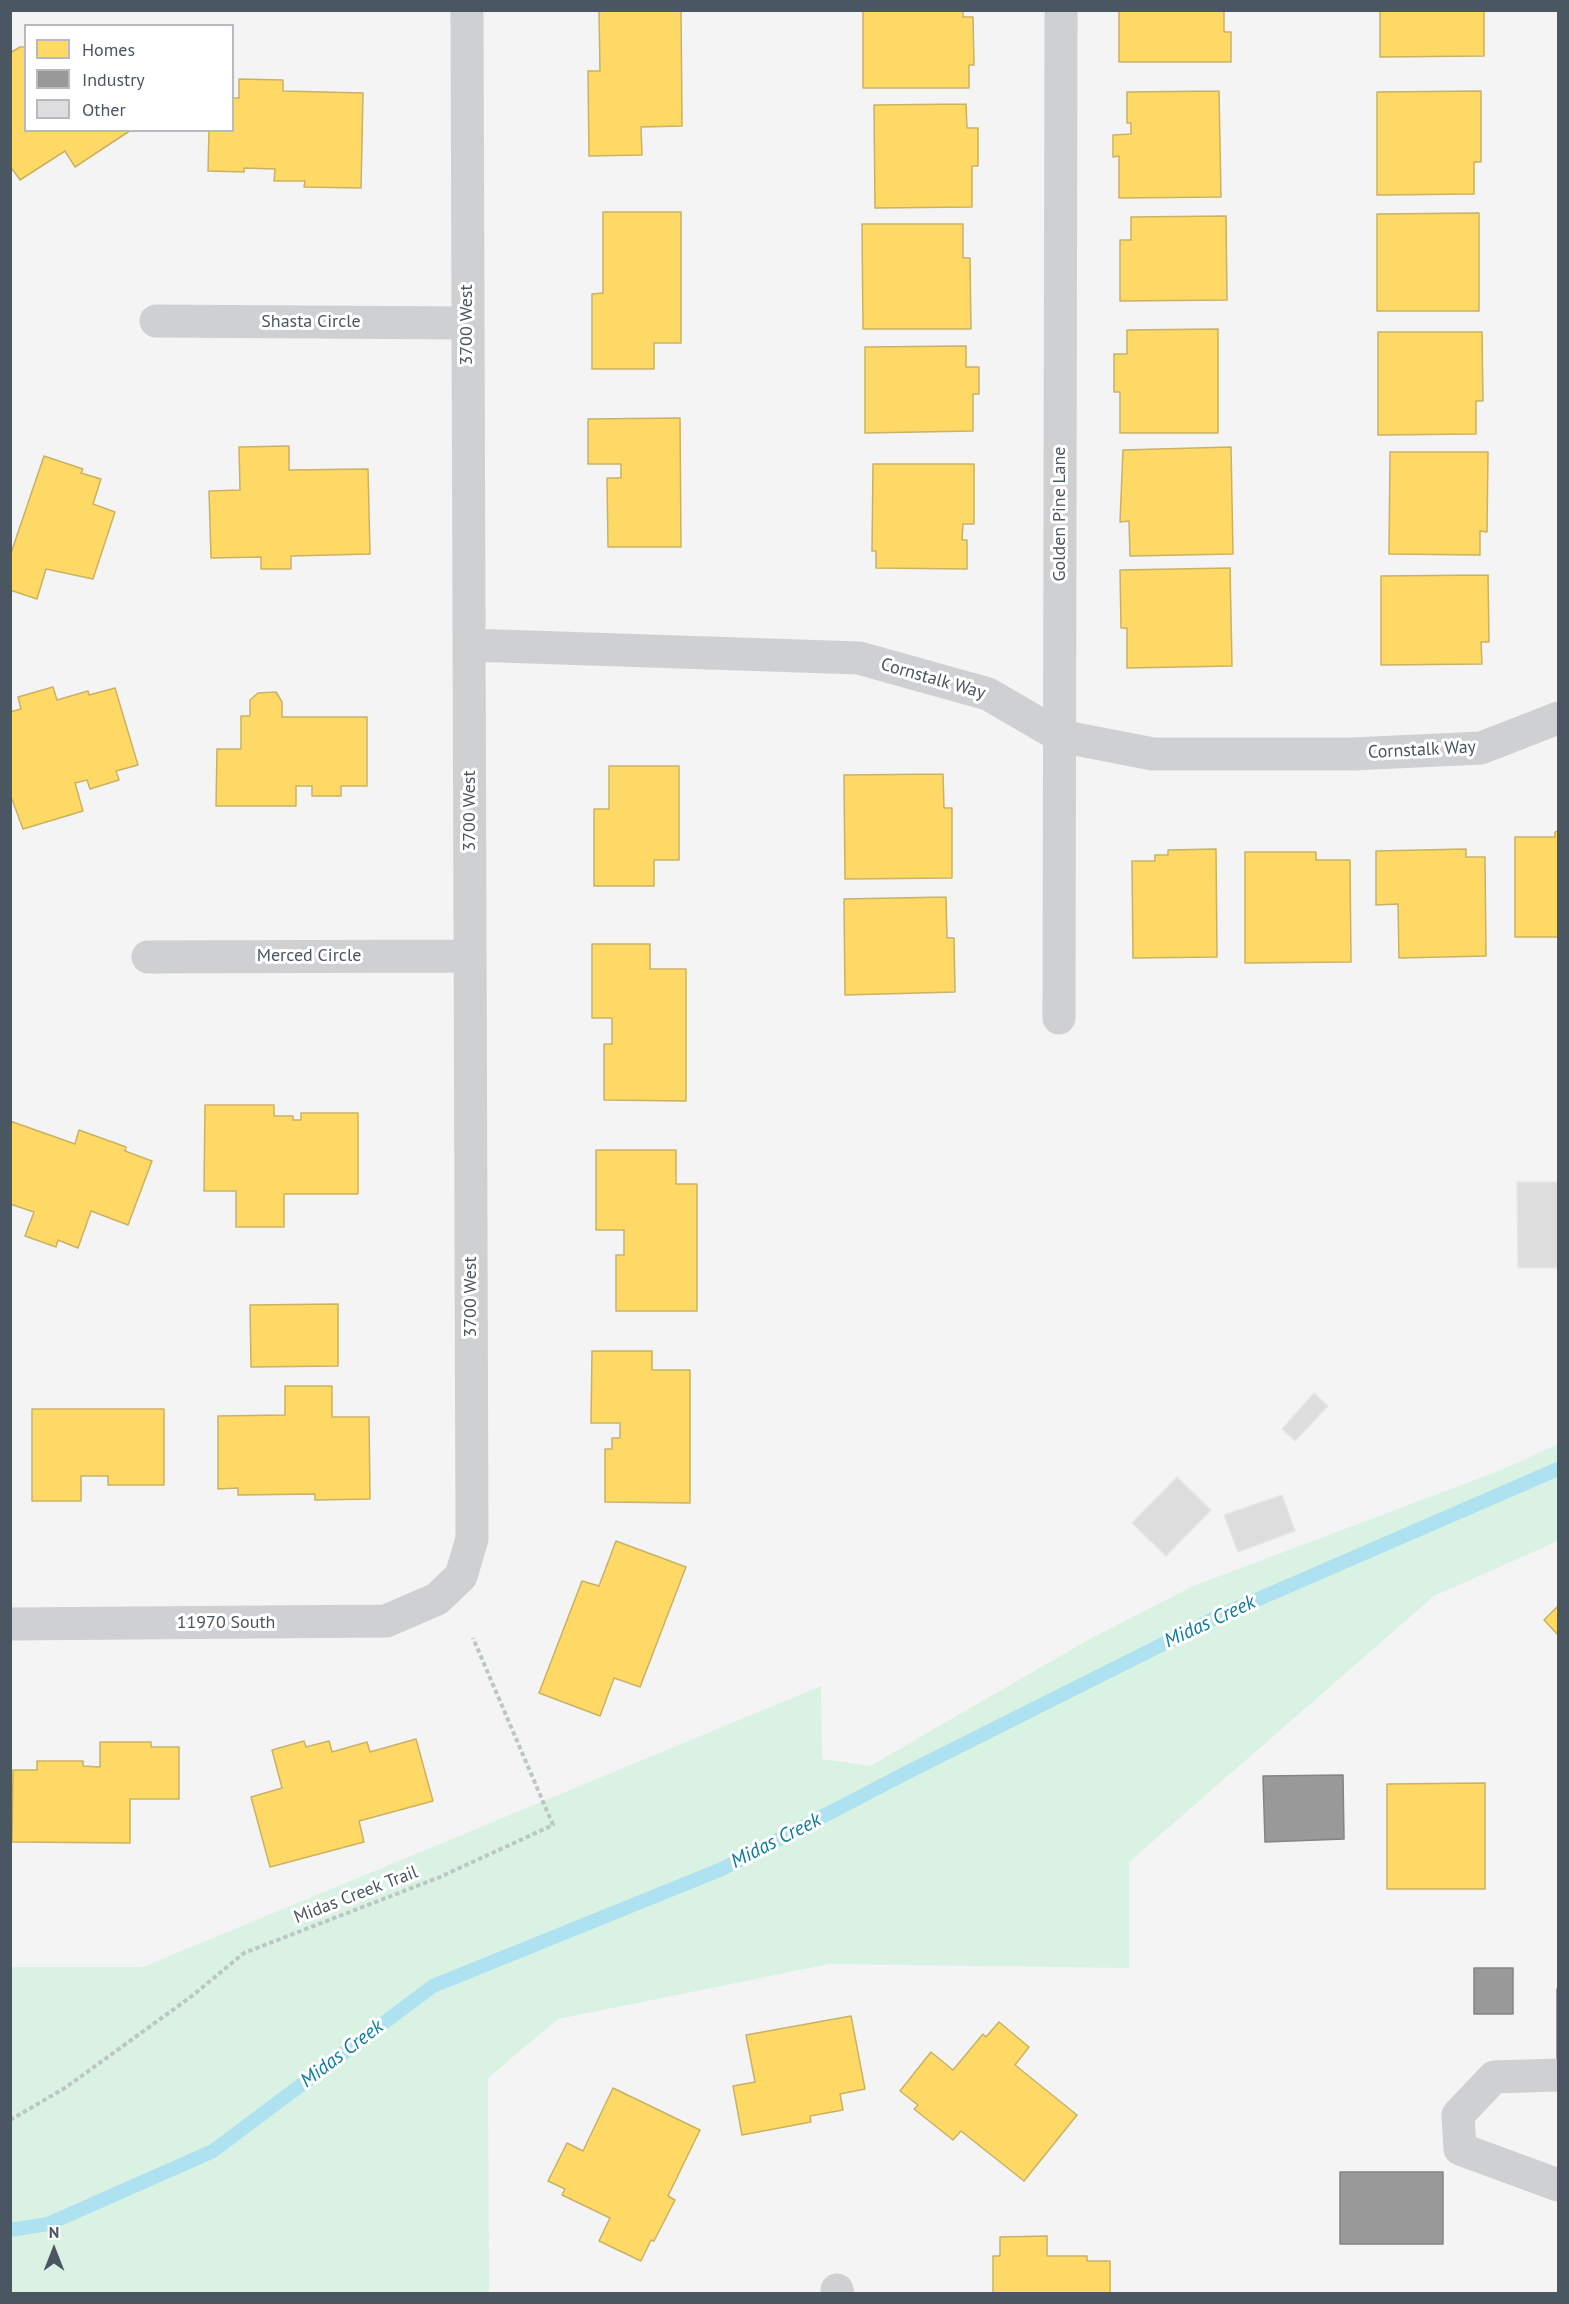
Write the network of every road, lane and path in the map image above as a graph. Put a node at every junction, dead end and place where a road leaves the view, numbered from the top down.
1 (467, 10) edge
2 (1061, 10) edge
3 (156, 321) dead end
4 (466, 323) junction
5 (470, 645) junction
6 (1558, 718) edge
7 (1060, 736) junction
8 (470, 956) junction
9 (148, 957) dead end
10 (1059, 1018) dead end
11 (437, 1599) joint
12 (10, 1624) edge
13 (472, 1638) dead end
14 (1558, 2075) edge
15 (10, 2120) edge
16 (1558, 2185) edge

1 - 4 street, 3700 West
2 - 7 street, Golden Pine Lane
3 - 4 street, Shasta Circle
4 - 5 street, 3700 West
5 - 7 street, Cornstalk Way
5 - 8 street, 3700 West
6 - 7 street, Cornstalk Way
7 - 10 street, Golden Pine Lane
8 - 9 street, Merced Circle
8 - 11 street, 3700 West
11 - 12 street, 11970 South
13 - 15 path, Midas Creek Trail
14 - 16 street

